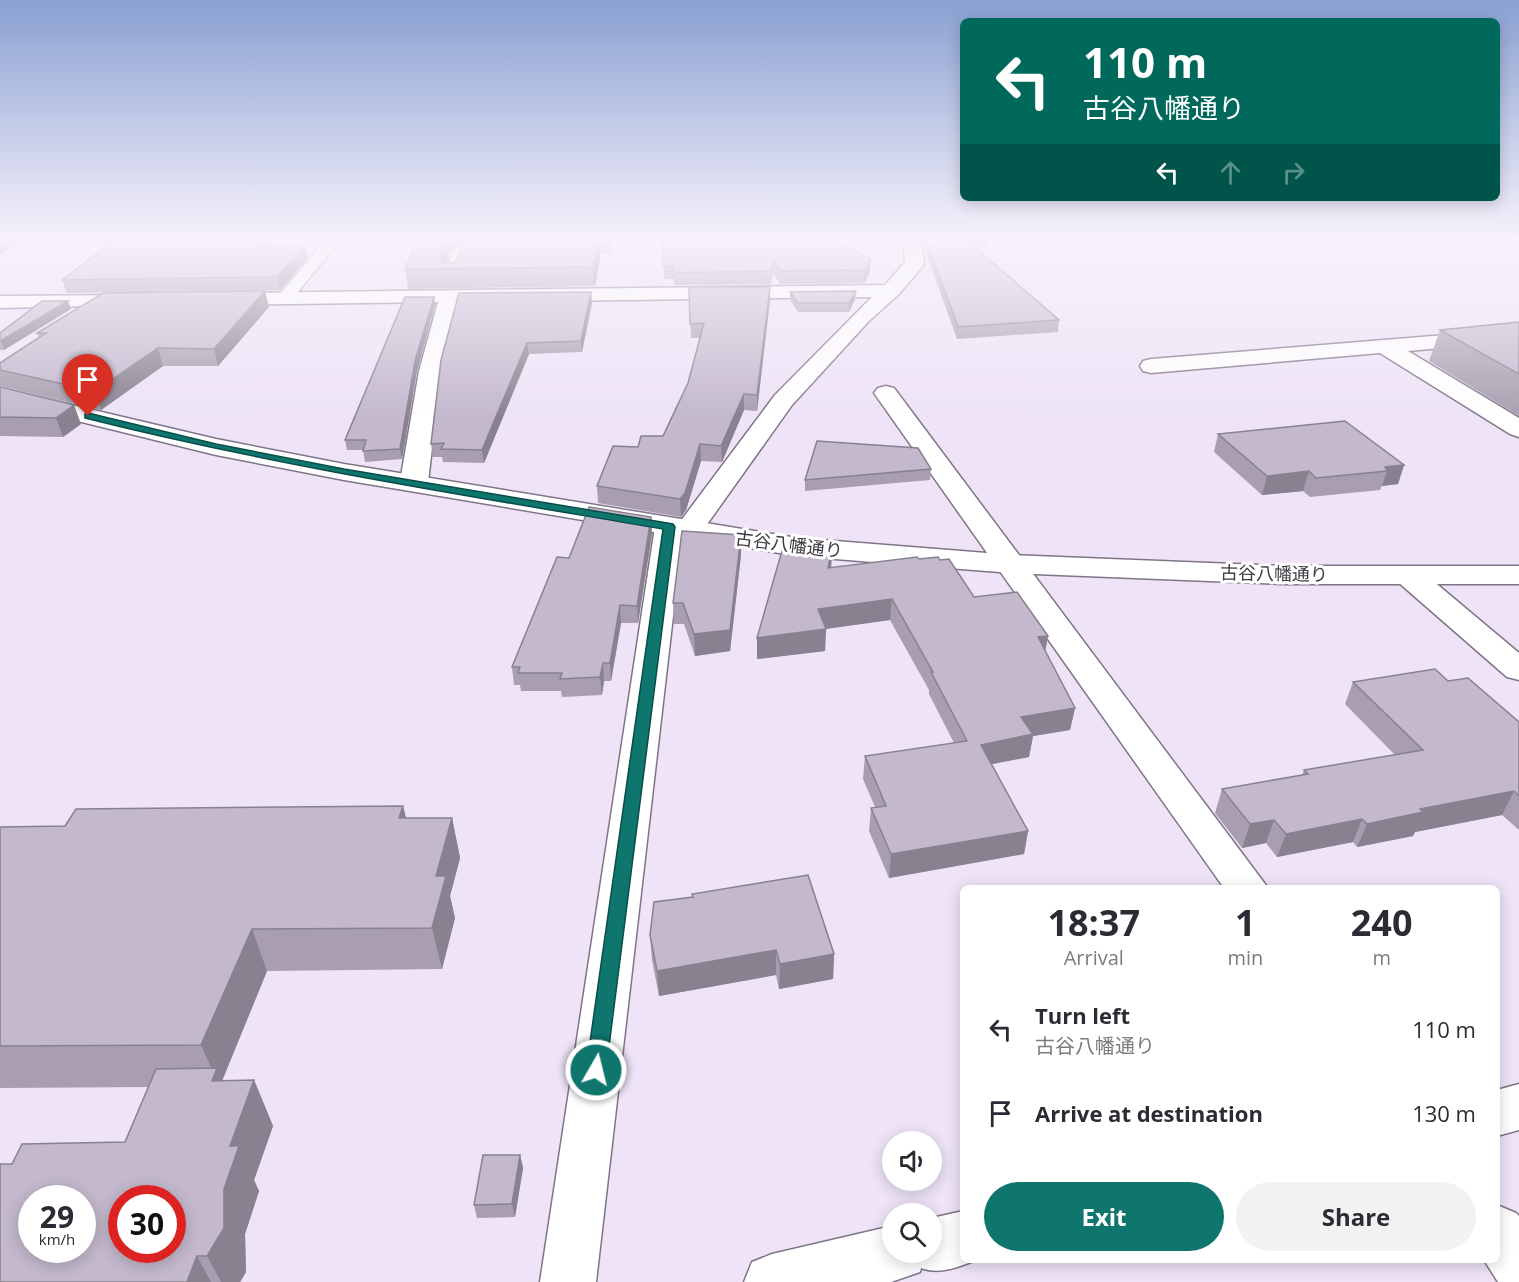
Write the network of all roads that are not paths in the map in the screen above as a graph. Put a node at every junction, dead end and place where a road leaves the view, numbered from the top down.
1 (284, 298) joint
2 (288, 298) edge
3 (447, 298) edge
4 (884, 298) edge
5 (148, 300) edge
6 (205, 300) edge
7 (103, 301) junction
8 (0, 302) edge
9 (65, 324) edge
10 (1519, 334) edge
11 (1384, 346) junction
12 (1151, 366) dead end
13 (886, 393) dead end
14 (0, 395) edge
15 (1519, 429) edge
16 (414, 482) junction
17 (678, 529) junction
18 (1012, 564) junction
19 (1519, 575) edge
20 (1409, 576) junction
21 (1519, 670) edge
22 (1245, 885) edge
23 (1519, 1107) edge
24 (1500, 1112) edge
25 (1500, 1236) edge
26 (960, 1239) edge
27 (942, 1243) edge
28 (882, 1256) edge
29 (1519, 1263) edge
30 (568, 1282) edge
31 (772, 1282) edge

1 - 2 street
1 - 6 street
3 - 16 street
4 - 17 street
5 - 7 street
7 - 8 street
7 - 9 street
10 - 11 street
11 - 12 street
11 - 15 street
13 - 18 street
14 - 16 street, 古谷八幡通り
16 - 17 street, 古谷八幡通り
17 - 18 street, 古谷八幡通り
17 - 30 street
18 - 20 street, 古谷八幡通り
18 - 22 street
19 - 20 street, 古谷八幡通り
20 - 21 street
23 - 24 street
25 - 29 street
26 - 27 street
28 - 31 street

